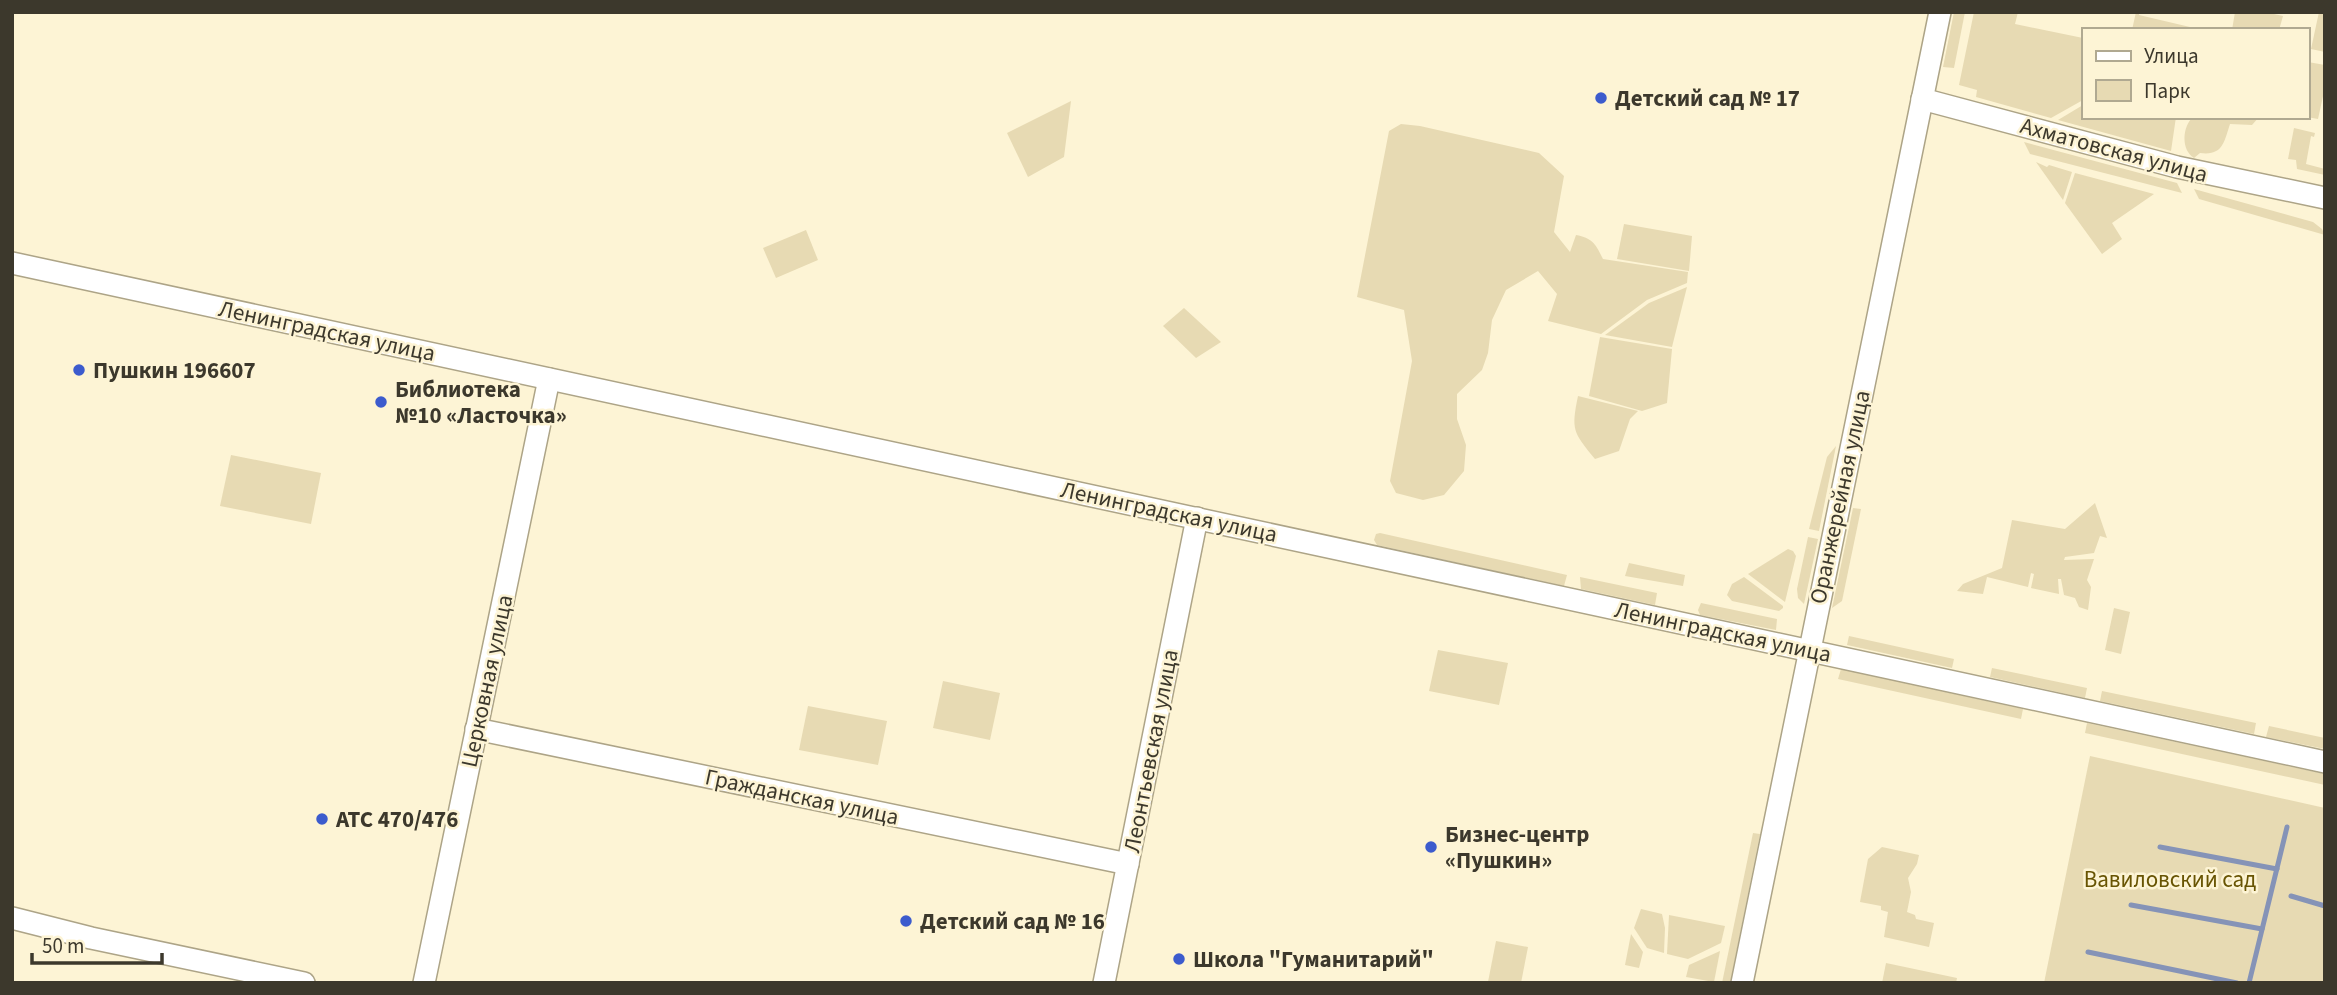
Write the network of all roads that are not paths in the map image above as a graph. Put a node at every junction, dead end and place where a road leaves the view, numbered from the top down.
1 (1940, 12) edge
2 (1922, 99) junction
3 (2319, 200) edge
4 (12, 264) edge
5 (549, 379) junction
6 (1197, 518) junction
7 (1810, 650) junction
8 (476, 729) junction
9 (2325, 762) edge
10 (1128, 864) junction
11 (12, 918) edge
12 (304, 983) edge
13 (424, 983) edge
14 (1104, 983) edge
15 (1742, 983) edge

1 - 2 street, Оранжерейная улица
2 - 3 street, Ахматовская улица
2 - 7 street, Оранжерейная улица
4 - 5 street, Ленинградская улица
5 - 6 street, Ленинградская улица
5 - 8 street, Церковная улица
6 - 7 street, Ленинградская улица
6 - 10 street, Леонтьевская улица
7 - 9 street, Ленинградская улица
7 - 15 street, Оранжерейная улица
8 - 10 street, Гражданская улица
8 - 13 street, Церковная улица
10 - 14 street, Леонтьевская улица
11 - 12 street

